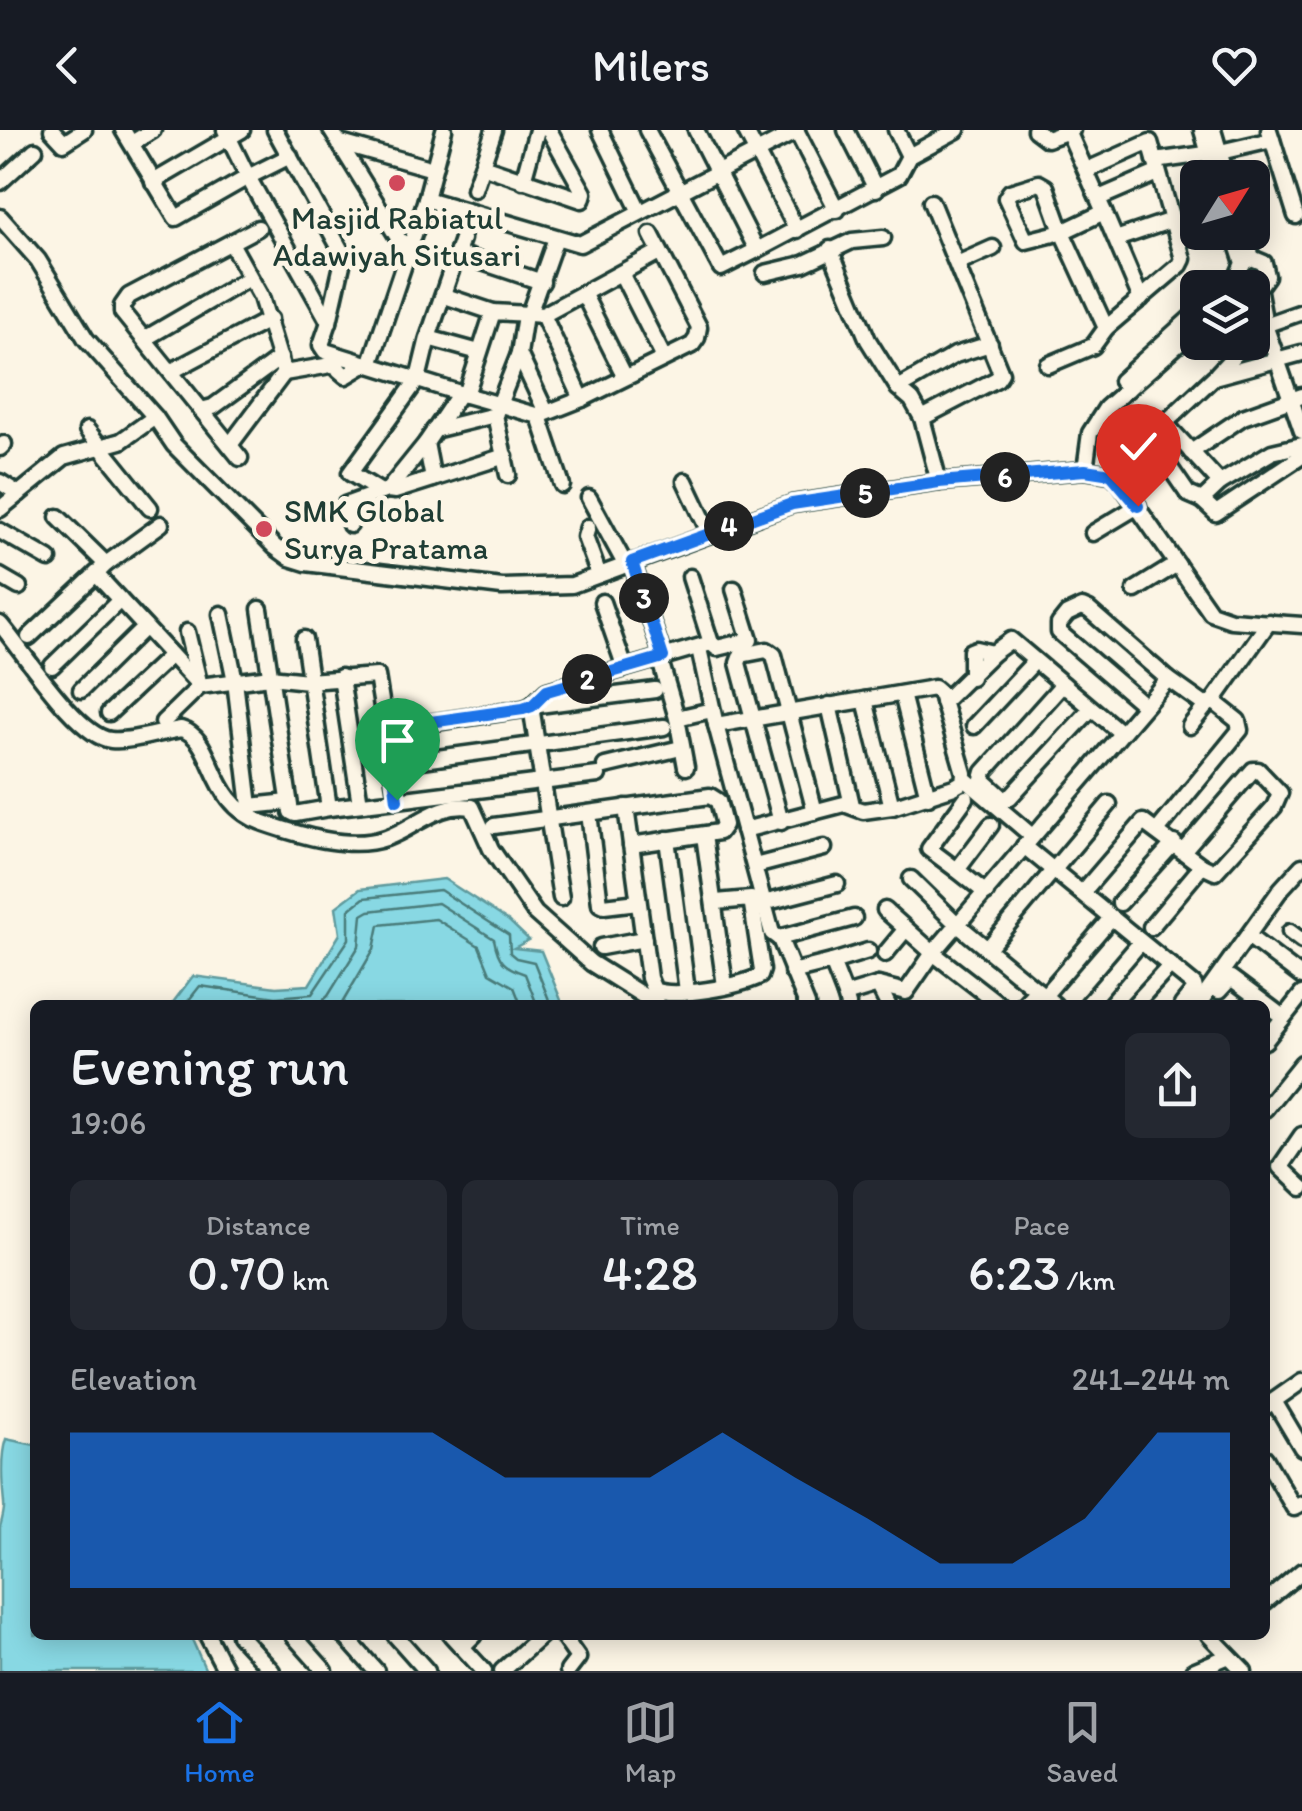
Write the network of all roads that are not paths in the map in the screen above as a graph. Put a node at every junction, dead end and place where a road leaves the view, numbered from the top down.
1 (52, 130) edge
2 (84, 130) edge
3 (123, 130) edge
4 (153, 130) edge
5 (444, 130) edge
6 (494, 130) edge
7 (536, 130) edge
8 (549, 130) edge
9 (600, 130) edge
10 (647, 130) edge
11 (696, 130) edge
12 (745, 130) edge
13 (796, 130) edge
14 (846, 130) edge
15 (896, 130) edge
16 (1035, 130) edge
17 (1202, 130) edge
18 (1212, 130) edge
19 (278, 131) edge
20 (1070, 131) edge
21 (948, 132) edge
22 (232, 133) edge
23 (1270, 135) edge
24 (336, 136) edge
25 (1148, 136) edge
26 (132, 144) junction
27 (36, 150) dead end
28 (756, 152) junction
29 (1214, 153) junction
30 (290, 156) junction
31 (909, 156) junction
32 (1215, 160) edge
33 (1218, 160) edge
34 (482, 166) junction
35 (1156, 167) junction
36 (432, 169) junction
37 (1087, 170) junction
38 (718, 172) junction
39 (248, 177) junction
40 (523, 181) junction
41 (0, 182) edge
42 (153, 182) junction
43 (474, 189) dead end
44 (876, 189) junction
45 (680, 192) junction
46 (426, 198) junction
47 (930, 202) dead end
48 (1102, 205) junction
49 (837, 210) junction
50 (640, 212) junction
51 (1296, 216) dead end
52 (0, 217) edge
53 (1172, 220) junction
54 (258, 228) dead end
55 (797, 230) junction
56 (1062, 232) junction
57 (651, 234) dead end
58 (556, 238) junction
59 (883, 238) dead end
60 (1116, 239) junction
61 (230, 243) junction
62 (993, 248) dead end
63 (830, 249) junction
64 (757, 250) junction
65 (659, 252) junction
66 (408, 254) junction
67 (957, 264) junction
68 (765, 272) dead end
69 (622, 275) junction
70 (249, 278) junction
71 (542, 282) junction
72 (583, 293) junction
73 (445, 296) junction
74 (1141, 298) junction
75 (494, 312) junction
76 (1302, 312) edge
77 (532, 315) junction
78 (270, 319) junction
79 (329, 322) junction
80 (1270, 322) edge
81 (1180, 327) edge
82 (1106, 328) junction
83 (146, 338) junction
84 (428, 338) junction
85 (1270, 342) edge
86 (1180, 343) edge
87 (990, 344) junction
88 (1093, 346) junction
89 (479, 352) junction
90 (519, 354) junction
91 (1302, 354) edge
92 (664, 358) junction
93 (335, 359) junction
94 (1104, 359) dead end
95 (1230, 360) edge
96 (1276, 360) junction
97 (282, 365) junction
98 (368, 365) junction
99 (1048, 365) dead end
100 (172, 371) junction
101 (625, 376) junction
102 (1214, 378) junction
103 (418, 379) junction
104 (898, 388) junction
105 (1128, 390) junction
106 (463, 394) junction
107 (1297, 398) edge
108 (582, 400) junction
109 (201, 410) junction
110 (497, 410) junction
111 (542, 414) junction
112 (155, 417) junction
113 (922, 418) junction
114 (88, 430) dead end
115 (1302, 431) edge
116 (430, 436) junction
117 (230, 444) junction
118 (1302, 445) edge
119 (101, 447) junction
120 (1191, 452) junction
121 (505, 456) junction
122 (1302, 456) edge
123 (240, 458) dead end
124 (1166, 462) dead end
125 (1085, 470) junction
126 (508, 475) dead end
127 (433, 480) junction
128 (685, 480) dead end
129 (0, 482) edge
130 (939, 482) junction
131 (1220, 483) junction
132 (562, 484) dead end
133 (384, 491) junction
134 (19, 494) junction
135 (589, 498) dead end
136 (1202, 500) junction
137 (1138, 506) junction
138 (150, 508) dead end
139 (0, 510) edge
140 (58, 517) dead end
141 (161, 524) dead end
142 (350, 525) dead end
143 (588, 527) dead end
144 (0, 531) edge
145 (1093, 533) dead end
146 (710, 534) junction
147 (50, 559) dead end
148 (629, 563) junction
149 (1176, 564) junction
150 (100, 569) junction
151 (0, 576) edge
152 (599, 576) junction
153 (690, 577) dead end
154 (19, 588) dead end
155 (734, 590) dead end
156 (1136, 590) dead end
157 (120, 600) junction
158 (602, 602) dead end
159 (260, 610) dead end
160 (221, 614) dead end
161 (1269, 622) junction
162 (0, 624) edge
163 (1302, 625) edge
164 (145, 627) junction
165 (187, 632) dead end
166 (29, 637) dead end
167 (304, 638) dead end
168 (706, 648) junction
169 (171, 655) junction
170 (663, 662) junction
171 (1034, 662) junction
172 (52, 666) dead end
173 (625, 668) junction
174 (270, 677) junction
175 (341, 677) junction
176 (1168, 679) junction
177 (235, 681) junction
178 (308, 681) junction
179 (1064, 684) junction
180 (200, 686) junction
181 (80, 690) dead end
182 (655, 690) dead end
183 (902, 694) junction
184 (865, 700) junction
185 (943, 702) junction
186 (1144, 704) junction
187 (1209, 704) junction
188 (532, 706) junction
189 (829, 706) junction
190 (1091, 709) junction
191 (789, 710) junction
192 (109, 713) dead end
193 (714, 717) junction
194 (751, 718) junction
195 (163, 722) dead end
196 (671, 722) junction
197 (974, 726) dead end
198 (1190, 726) dead end
199 (388, 728) junction
200 (1120, 732) junction
201 (538, 744) junction
202 (682, 748) junction
203 (393, 764) junction
204 (686, 767) dead end
205 (965, 779) junction
206 (544, 784) junction
207 (928, 797) junction
208 (966, 798) dead end
209 (397, 800) junction
210 (289, 802) junction
211 (360, 804) junction
212 (1109, 804) dead end
213 (852, 805) junction
214 (892, 807) junction
215 (329, 808) junction
216 (626, 808) junction
217 (815, 812) junction
218 (589, 813) junction
219 (547, 818) junction
220 (781, 822) junction
221 (991, 825) dead end
222 (494, 826) dead end
223 (744, 830) junction
224 (1158, 830) junction
225 (704, 834) junction
226 (667, 840) junction
227 (1028, 841) junction
228 (630, 846) junction
229 (1179, 846) junction
230 (824, 848) dead end
231 (755, 866) junction
232 (1202, 866) junction
233 (1302, 866) edge
234 (1053, 868) junction
235 (957, 870) junction
236 (911, 879) dead end
237 (837, 884) dead end
238 (986, 893) junction
239 (1082, 893) junction
240 (561, 898) dead end
241 (638, 902) junction
242 (716, 902) junction
243 (764, 903) junction
244 (1120, 903) dead end
245 (885, 910) dead end
246 (854, 918) dead end
247 (1111, 918) junction
248 (958, 925) junction
249 (1151, 927) dead end
250 (906, 930) junction
251 (1248, 936) junction
252 (644, 938) junction
253 (779, 938) junction
254 (1140, 943) junction
255 (601, 947) dead end
256 (988, 947) junction
257 (868, 952) dead end
258 (933, 953) junction
259 (885, 954) dead end
260 (832, 962) junction
261 (1170, 965) junction
262 (792, 972) junction
263 (1302, 977) edge
264 (878, 984) junction
265 (725, 986) junction
266 (687, 991) junction
267 (1302, 994) edge
268 (1045, 997) edge
269 (650, 1000) edge
270 (805, 1000) edge
271 (846, 1000) edge
272 (886, 1000) edge
273 (994, 1000) edge
274 (1091, 1000) edge
275 (1138, 1000) edge
276 (1185, 1000) edge
277 (1202, 1000) edge
278 (1212, 1000) edge
279 (1261, 1000) edge
280 (1270, 1007) edge
281 (1284, 1017) junction
282 (1270, 1035) edge
283 (1302, 1063) edge
284 (1270, 1103) edge
285 (1302, 1135) edge
286 (1302, 1188) edge
287 (1302, 1380) edge
288 (1270, 1404) edge
289 (1299, 1438) edge
290 (1270, 1467) edge
291 (1302, 1504) edge
292 (1302, 1571) edge
293 (1270, 1598) edge
294 (210, 1640) edge
295 (244, 1640) edge
296 (297, 1640) edge
297 (348, 1640) edge
298 (399, 1640) edge
299 (456, 1640) edge
300 (469, 1640) edge
301 (536, 1640) edge
302 (565, 1640) edge
303 (1217, 1640) edge
304 (462, 1647) junction
305 (1229, 1656) junction
306 (226, 1671) edge
307 (272, 1671) edge
308 (325, 1671) edge
309 (376, 1671) edge
310 (427, 1671) edge
311 (484, 1671) edge
312 (502, 1671) edge
313 (568, 1671) edge
314 (1193, 1671) edge
315 (1244, 1671) edge

1 - 2 street
3 - 26 street
4 - 26 street
5 - 36 street
6 - 34 street
7 - 40 street
8 - 40 street
9 - 50 street
10 - 45 street
11 - 38 street
12 - 28 street
13 - 28 street
13 - 49 street
14 - 44 street
15 - 31 street
16 - 20 street
17 - 29 street
18 - 29 street
19 - 30 street
20 - 37 street
21 - 31 street
22 - 39 street
22 - 42 street
23 - 29 street
23 - 51 street
24 - 36 street
24 - 66 street
25 - 35 street
25 - 37 street
26 - 42 street
27 - 41 street
28 - 38 street
28 - 55 street
29 - 32 street
29 - 33 street
29 - 35 street
30 - 39 street
30 - 79 street
31 - 44 street
34 - 40 street
34 - 43 street
35 - 48 street
35 - 53 street
36 - 46 street
37 - 48 street
38 - 45 street
38 - 64 street
39 - 42 street
39 - 79 street
44 - 49 street
45 - 50 street
45 - 64 street
46 - 58 street
46 - 66 street
47 - 67 street
48 - 56 street
48 - 60 street
49 - 55 street
50 - 58 street
52 - 112 street
53 - 60 street
53 - 74 street
54 - 61 street
55 - 64 street
56 - 56 street
56 - 82 street
57 - 65 street
58 - 71 street
59 - 63 street
60 - 74 street
61 - 70 street
61 - 83 street
62 - 67 street
63 - 68 street
63 - 104 street
65 - 69 street
65 - 92 street
66 - 98 street
67 - 87 street
69 - 72 street
69 - 92 street
70 - 78 street
70 - 83 street
71 - 73 street
71 - 77 street
72 - 77 street
72 - 101 street
73 - 75 street
73 - 84 street
74 - 82 street
75 - 77 street
75 - 89 street
76 - 80 street
77 - 90 street
77 - 108 street
78 - 97 street
78 - 100 street
79 - 93 street
81 - 105 street
82 - 88 street
83 - 100 street
84 - 89 street
84 - 103 street
85 - 96 street
86 - 105 street
87 - 104 street
87 - 113 street
88 - 94 street
88 - 99 street
89 - 106 street
90 - 110 street
90 - 111 street
91 - 96 street
92 - 101 street
93 - 97 street
93 - 98 street
95 - 102 street
96 - 102 street
96 - 107 street
97 - 109 street
97 - 117 street
98 - 103 street
100 - 109 street
101 - 108 street
102 - 120 street
103 - 106 street
103 - 133 street
104 - 113 street
105 - 125 street
106 - 110 street
106 - 116 street
107 - 115 street
107 - 120 street
108 - 111 street
109 - 117 street
110 - 111 street
110 - 116 street
110 - 121 street
111 - 132 street
112 - 119 street
112 - 152 street
113 - 130 street
114 - 119 street
116 - 127 street
116 - 133 street
117 - 123 street
118 - 131 street
119 - 134 street
119 - 138 street
120 - 131 street
121 - 126 street
121 - 127 street
122 - 136 street
124 - 136 street
125 - 130 street
125 - 137 street
127 - 133 street
128 - 146 street
129 - 134 street
130 - 146 street
131 - 136 street
133 - 142 street
134 - 139 street
135 - 148 street
137 - 145 street
137 - 149 street
140 - 150 street
141 - 150 street
143 - 152 street
144 - 147 street
146 - 148 street
148 - 152 street
148 - 170 street
149 - 156 street
149 - 161 street
150 - 157 street
150 - 166 street
151 - 154 street
153 - 168 street
155 - 168 street
157 - 164 street
157 - 172 street
158 - 173 street
159 - 174 street
160 - 177 street
161 - 163 street
161 - 187 street
162 - 269 street
164 - 169 street
164 - 181 street
165 - 180 street
167 - 178 street
168 - 170 street
168 - 193 street
169 - 180 street
169 - 192 street
170 - 173 street
170 - 196 street
171 - 179 street
171 - 185 street
171 - 197 street
173 - 188 street
174 - 177 street
174 - 178 street
174 - 210 street
175 - 178 street
175 - 199 street
175 - 211 street
176 - 186 street
176 - 186 street
176 - 187 street
177 - 180 street
177 - 210 street
178 - 215 street
179 - 190 street
179 - 190 street
180 - 195 street
182 - 188 street
183 - 184 street
183 - 185 street
183 - 207 street
184 - 189 street
184 - 214 street
185 - 205 street
186 - 200 street
187 - 198 street
187 - 224 street
188 - 199 street
188 - 201 street
189 - 191 street
189 - 213 street
190 - 200 street
191 - 194 street
191 - 194 street
191 - 217 street
193 - 194 street
193 - 196 street
193 - 223 street
194 - 220 street
196 - 201 street
196 - 202 street
199 - 203 street
200 - 227 street
201 - 203 street
201 - 206 street
202 - 204 street
202 - 206 street
203 - 209 street
205 - 207 street
205 - 227 street
206 - 209 street
206 - 219 street
207 - 214 street
208 - 235 street
209 - 211 street
210 - 215 street
211 - 215 street
212 - 234 street
213 - 214 street
213 - 217 street
216 - 218 street
216 - 225 street
216 - 228 street
217 - 220 street
218 - 219 street
218 - 241 street
219 - 222 street
219 - 240 street
220 - 223 street
221 - 235 street
223 - 231 street
224 - 229 street
224 - 239 street
225 - 226 street
225 - 242 street
226 - 228 street
226 - 266 street
227 - 234 street
227 - 238 street
228 - 241 street
229 - 232 street
229 - 232 street
229 - 244 street
230 - 231 street
231 - 243 street
232 - 249 street
233 - 251 street
234 - 239 street
234 - 256 street
235 - 238 street
236 - 248 street
237 - 243 street
238 - 248 street
239 - 247 street
241 - 252 street
242 - 265 street
242 - 265 street
243 - 253 street
245 - 250 street
246 - 253 street
247 - 254 street
247 - 268 street
248 - 256 street
248 - 258 street
250 - 258 street
250 - 259 street
251 - 263 street
251 - 277 street
252 - 255 street
252 - 266 street
253 - 262 street
254 - 261 street
254 - 274 street
256 - 268 street
257 - 260 street
258 - 264 street
258 - 273 street
260 - 262 street
260 - 271 street
261 - 275 street
261 - 276 street
262 - 270 street
264 - 271 street
264 - 272 street
265 - 266 street
267 - 281 street
278 - 279 street
280 - 281 street
281 - 282 street
283 - 284 street
285 - 286 street
287 - 288 street
288 - 289 street
290 - 291 street
292 - 293 street
294 - 306 street
295 - 307 street
296 - 308 street
297 - 309 street
298 - 310 street
299 - 304 street
300 - 304 street
301 - 312 street
302 - 313 street
303 - 305 street
304 - 311 street
305 - 314 street
305 - 315 street

